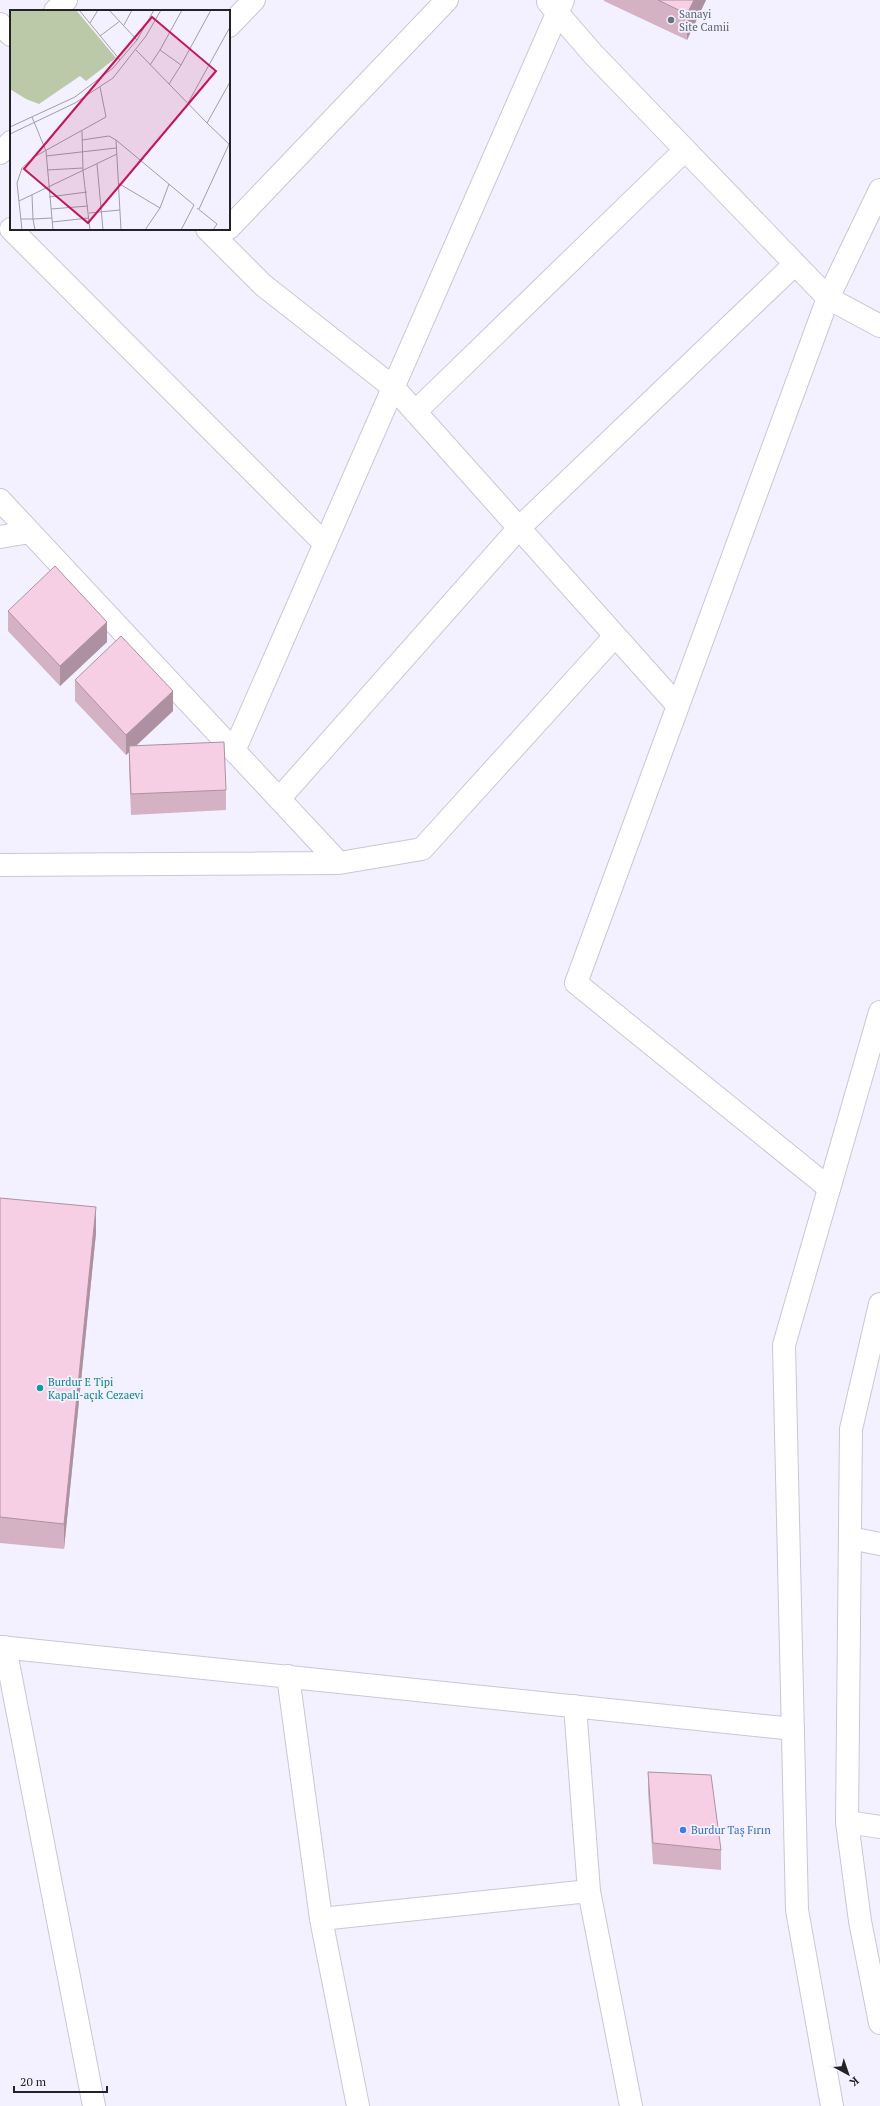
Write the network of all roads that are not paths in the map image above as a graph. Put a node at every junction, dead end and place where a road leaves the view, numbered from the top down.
1 (66, 0) edge
2 (254, 0) edge
3 (447, 0) edge
4 (555, 4) edge
5 (56, 10) edge
6 (0, 24) edge
7 (230, 25) edge
8 (10, 34) edge
9 (10, 143) edge
10 (685, 150) junction
11 (0, 152) edge
12 (880, 190) edge
13 (0, 218) edge
14 (230, 223) edge
15 (10, 228) edge
16 (12, 230) edge
17 (221, 232) edge
18 (795, 264) junction
19 (828, 298) junction
20 (880, 326) edge
21 (394, 388) junction
22 (416, 412) junction
23 (0, 500) edge
24 (519, 528) junction
25 (30, 532) junction
26 (0, 537) edge
27 (325, 544) junction
28 (616, 636) junction
29 (678, 706) junction
30 (234, 751) junction
31 (279, 799) junction
32 (339, 864) junction
33 (0, 865) edge
34 (880, 1012) edge
35 (829, 1188) junction
36 (880, 1304) edge
37 (850, 1538) junction
38 (880, 1544) edge
39 (2, 1647) edge
40 (288, 1676) junction
41 (575, 1706) junction
42 (792, 1729) junction
43 (847, 1822) junction
44 (880, 1827) edge
45 (589, 1891) junction
46 (321, 1919) junction
47 (880, 2023) edge
48 (94, 2106) edge
49 (358, 2106) edge
50 (631, 2106) edge
51 (832, 2106) edge

1 - 5 street
2 - 7 street
3 - 14 street
4 - 10 street
4 - 21 street
6 - 8 street
9 - 11 street
10 - 18 street
10 - 22 street
12 - 19 street
13 - 15 street
16 - 27 street
17 - 21 street
18 - 19 street
18 - 24 street
19 - 20 street
19 - 29 street
21 - 22 street
21 - 27 street
22 - 24 street
23 - 25 street
24 - 28 street
24 - 31 street
25 - 26 street
25 - 30 street
27 - 30 street
28 - 29 street
28 - 32 street
29 - 35 street
30 - 31 street
31 - 32 street
32 - 33 street
34 - 35 street
35 - 42 street
36 - 37 street
37 - 38 street
37 - 43 street
39 - 40 street
39 - 48 street
40 - 41 street
40 - 46 street
41 - 42 street
41 - 45 street
42 - 51 street
43 - 44 street
43 - 47 street
45 - 46 street
45 - 50 street
46 - 49 street

